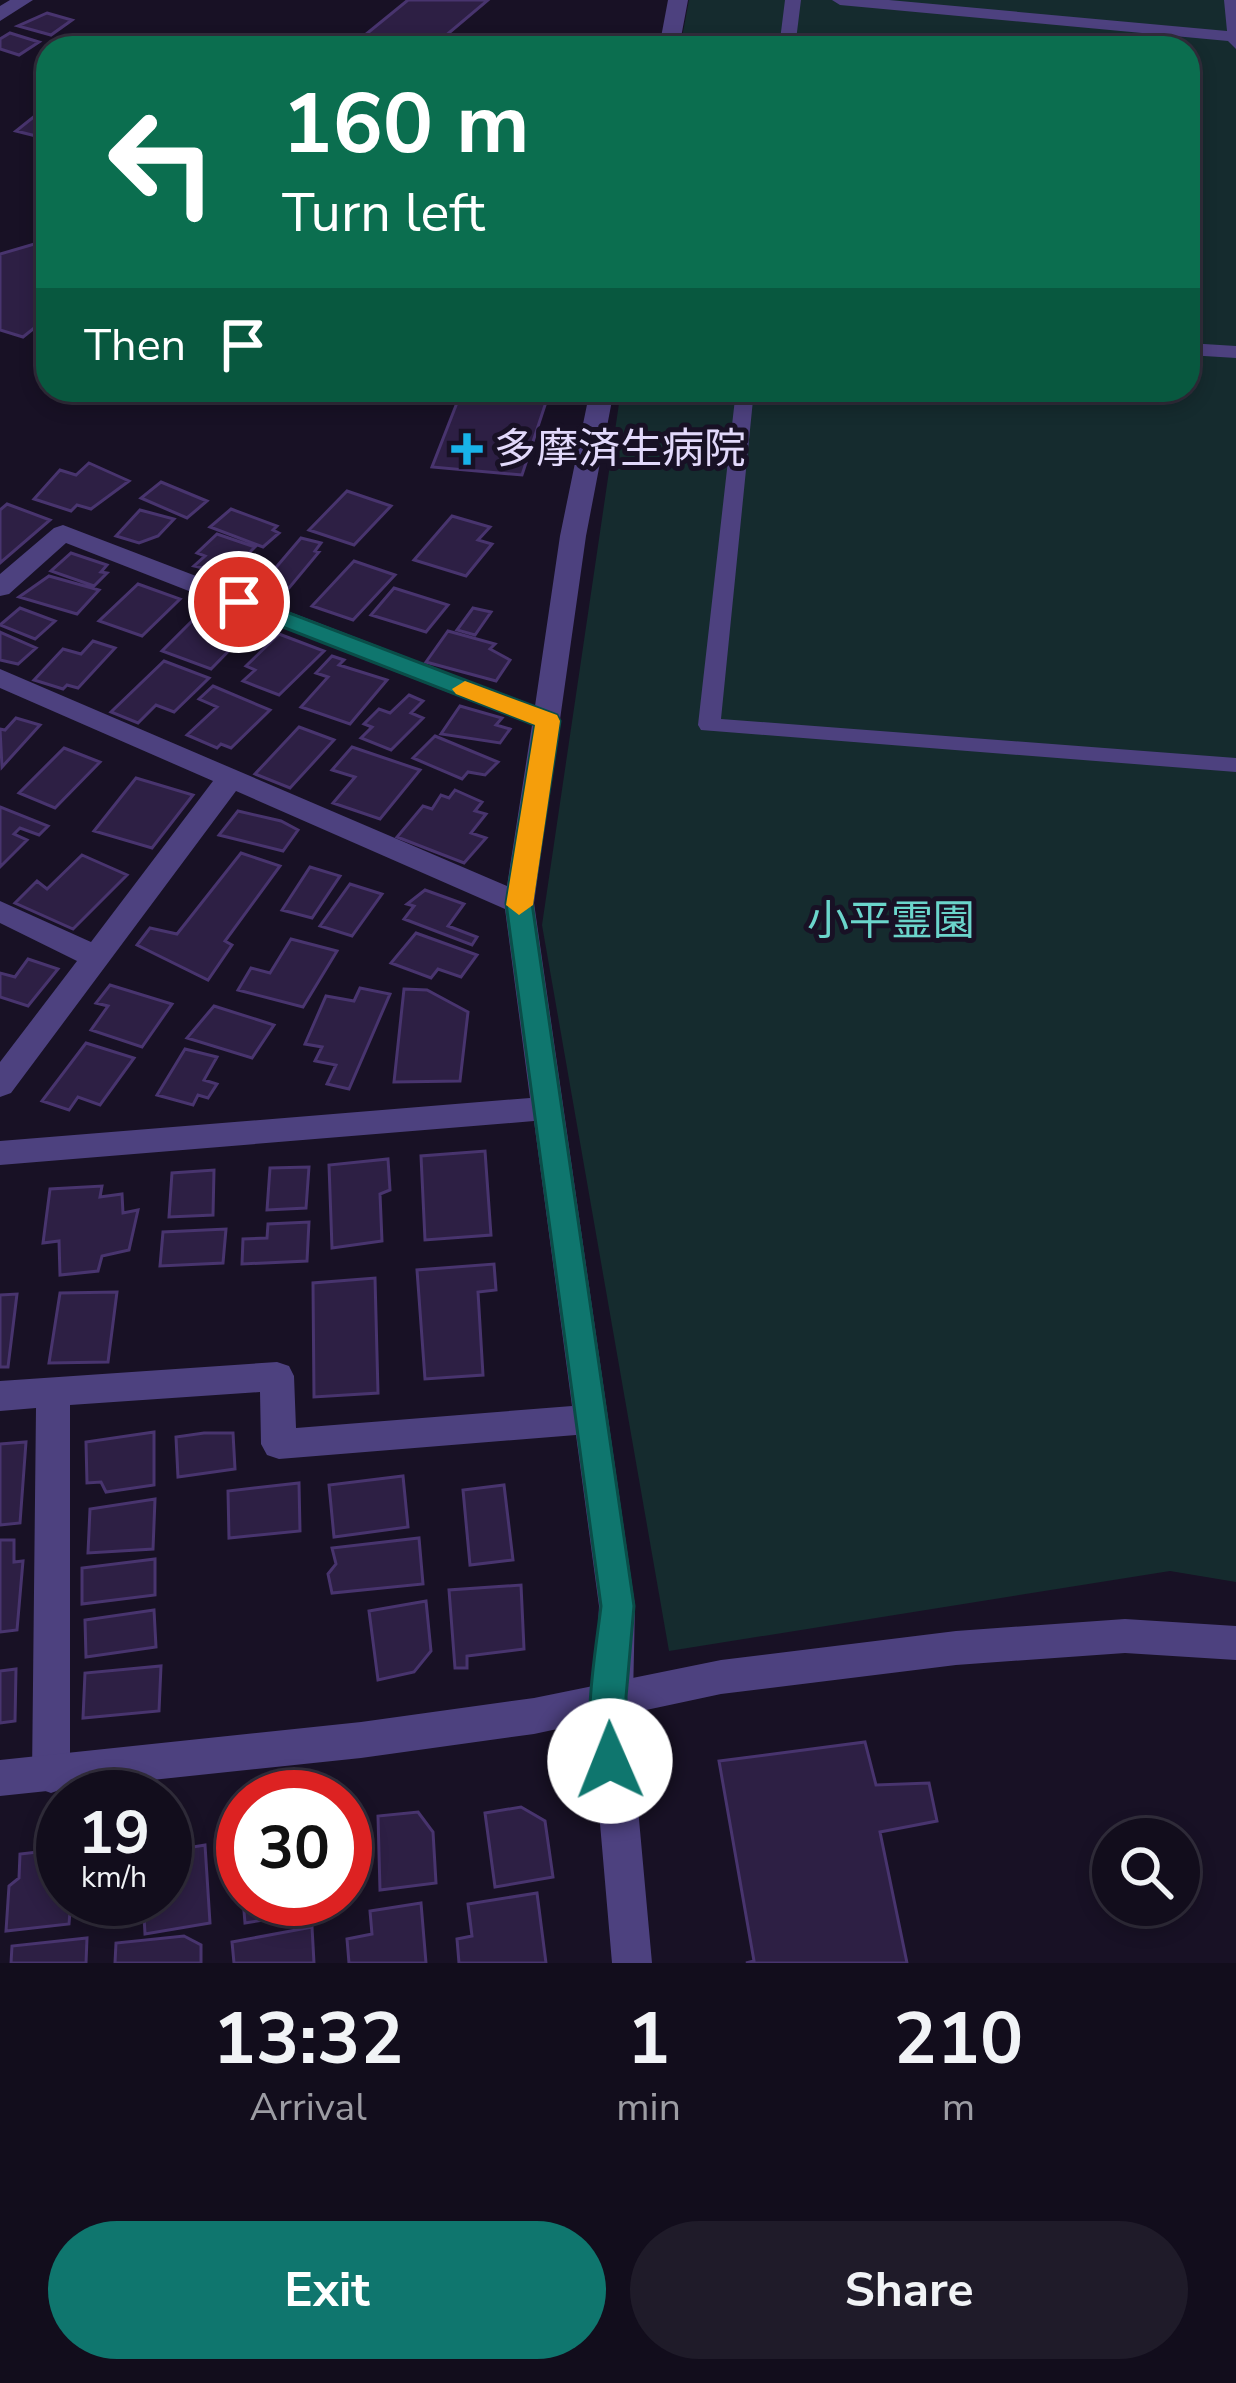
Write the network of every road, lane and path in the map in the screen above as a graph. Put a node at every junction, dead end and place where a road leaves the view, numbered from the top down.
1 (23, 0) edge
2 (678, 0) edge
3 (793, 0) edge
4 (840, 0) edge
5 (1232, 0) edge
6 (0, 15) edge
7 (671, 36) edge
8 (788, 36) edge
9 (1236, 39) edge
10 (1200, 350) edge
11 (1236, 352) edge
12 (600, 402) edge
13 (745, 402) edge
14 (0, 588) edge
15 (0, 678) edge
16 (548, 721) junction
17 (1236, 765) edge
18 (229, 780) junction
19 (519, 903) junction
20 (0, 911) edge
21 (95, 957) junction
22 (0, 1085) edge
23 (550, 1108) junction
24 (0, 1154) edge
25 (53, 1392) junction
26 (0, 1396) edge
27 (593, 1419) junction
28 (1236, 1643) edge
29 (609, 1697) junction
30 (51, 1770) edge
31 (89, 1770) edge
32 (36, 1775) edge
33 (0, 1778) edge
34 (632, 1963) edge

1 - 6 street
2 - 7 street
3 - 8 lane
4 - 9 lane
5 - 9 lane
10 - 11 lane
12 - 16 street
13 - 17 lane
14 - 16 street
15 - 18 street
16 - 19 street
18 - 19 street
18 - 21 street
19 - 23 street
20 - 21 street
21 - 22 street
23 - 24 street
23 - 27 street
25 - 26 street
25 - 27 street
25 - 30 street
27 - 29 street
28 - 29 street
29 - 31 street
29 - 34 street
32 - 33 street

